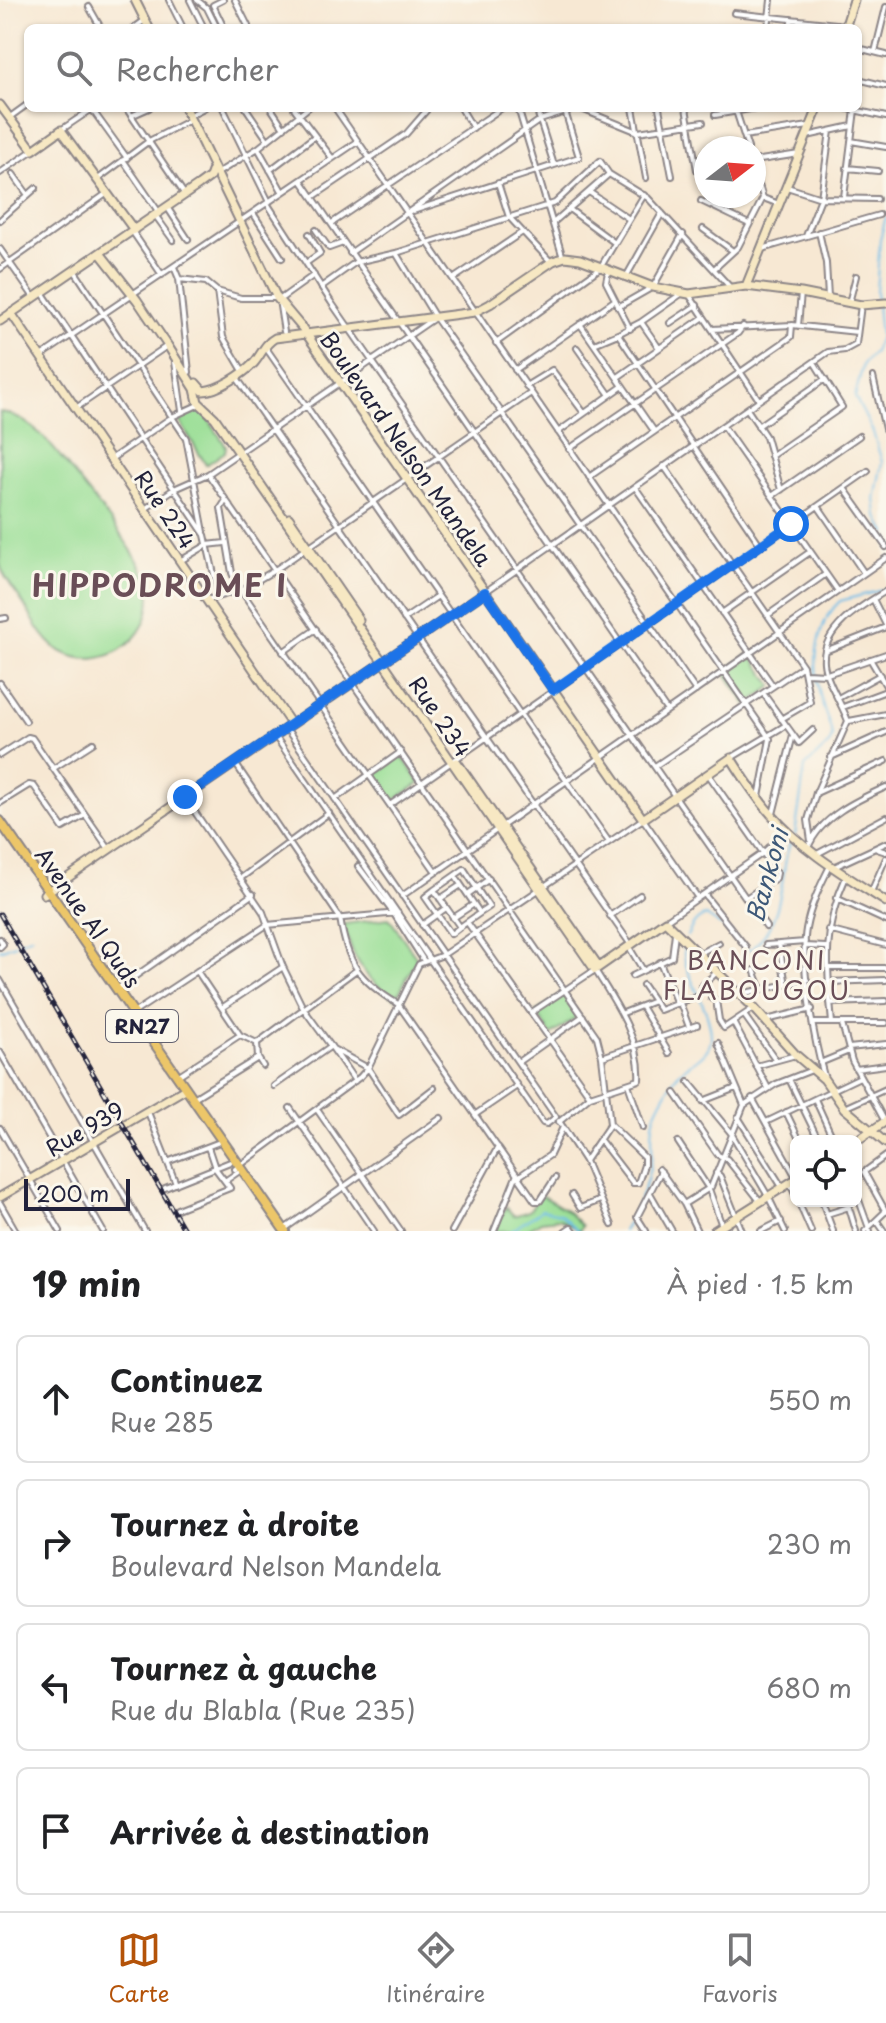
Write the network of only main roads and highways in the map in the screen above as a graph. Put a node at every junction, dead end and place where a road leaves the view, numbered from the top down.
1 (0, 821) edge
2 (0, 830) edge
3 (46, 892) junction
4 (184, 1090) junction
5 (236, 1167) junction
6 (282, 1231) edge

1 - 3 main road, Avenue Al Quds / RN27
2 - 3 main road, Avenue Al Quds / RN27
3 - 4 main road, Avenue Al Quds / RN27
3 - 4 main road, Avenue Al Quds / RN27
4 - 5 main road, Avenue Al Quds / RN27
4 - 5 main road, Avenue Al Quds / RN27
5 - 6 main road, Avenue Al Quds / RN27

